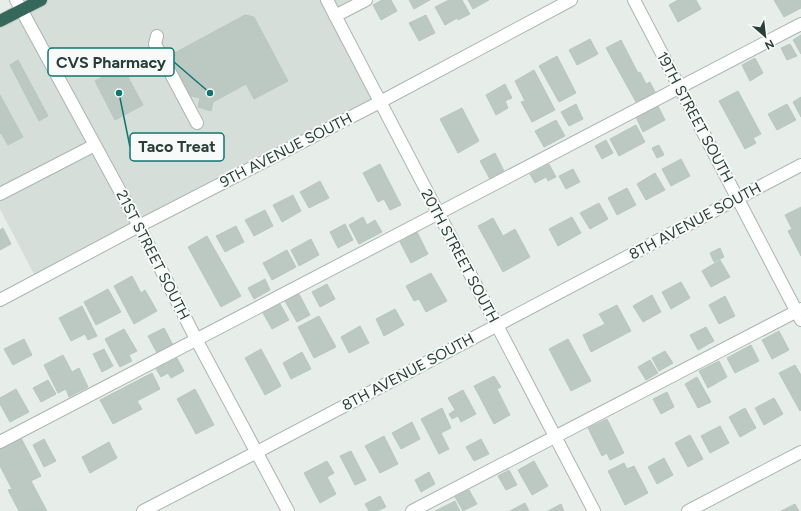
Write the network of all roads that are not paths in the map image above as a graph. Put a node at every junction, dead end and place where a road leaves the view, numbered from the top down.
1 (41, 0) edge
2 (327, 0) edge
3 (366, 0) edge
4 (571, 0) edge
5 (634, 0) edge
6 (19, 5) edge
7 (335, 16) junction
8 (0, 22) edge
9 (801, 24) edge
10 (157, 36) dead end
11 (679, 87) junction
12 (380, 102) junction
13 (198, 123) dead end
14 (95, 145) junction
15 (801, 165) edge
16 (0, 194) edge
17 (738, 199) junction
18 (438, 213) junction
19 (139, 226) junction
20 (0, 300) edge
21 (800, 313) edge
22 (497, 325) junction
23 (196, 339) junction
24 (556, 437) junction
25 (0, 442) edge
26 (257, 452) junction
27 (801, 452) edge
28 (143, 511) edge
29 (288, 511) edge
30 (412, 511) edge
31 (594, 511) edge
32 (688, 511) edge

1 - 6 highway
2 - 7 street, 20TH STREET SOUTH
3 - 7 street
4 - 12 street, 9TH AVENUE SOUTH
5 - 11 street, 19TH STREET SOUTH
6 - 8 highway
6 - 14 street, 21ST STREET SOUTH
7 - 12 street, 20TH STREET SOUTH
9 - 11 street
10 - 13 street
11 - 17 street, 19TH STREET SOUTH
11 - 18 street
12 - 18 street, 20TH STREET SOUTH
12 - 19 street, 9TH AVENUE SOUTH
14 - 16 street
14 - 19 street, 21ST STREET SOUTH
15 - 17 street, 8TH AVENUE SOUTH
17 - 21 street, 19TH STREET SOUTH
17 - 22 street, 8TH AVENUE SOUTH
18 - 22 street, 20TH STREET SOUTH
18 - 23 street
19 - 20 street, 9TH AVENUE SOUTH
19 - 23 street, 21ST STREET SOUTH
21 - 24 street
22 - 24 street, 20TH STREET SOUTH
22 - 26 street, 8TH AVENUE SOUTH
23 - 25 street
23 - 26 street, 21ST STREET SOUTH
24 - 30 street
24 - 31 street, 20TH STREET SOUTH
26 - 28 street, 8TH AVENUE SOUTH
26 - 29 street, 21ST STREET SOUTH
27 - 32 street

